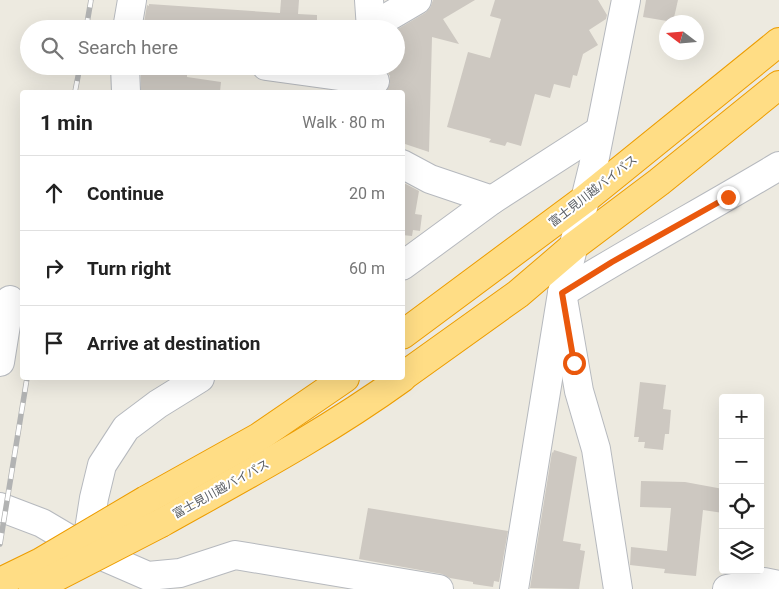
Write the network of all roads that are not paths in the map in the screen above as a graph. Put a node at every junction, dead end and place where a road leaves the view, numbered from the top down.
1 (132, 0) edge
2 (369, 0) edge
3 (417, 0) edge
4 (626, 0) edge
5 (129, 20) edge
6 (370, 20) edge
7 (384, 20) edge
8 (779, 42) edge
9 (125, 75) edge
10 (336, 75) edge
11 (375, 80) edge
12 (779, 85) edge
13 (126, 90) edge
14 (599, 131) junction
15 (405, 166) edge
16 (779, 166) edge
17 (585, 199) junction
18 (492, 200) junction
19 (574, 246) junction
20 (405, 264) edge
21 (562, 293) junction
22 (10, 300) dead end
23 (405, 333) edge
24 (0, 362) edge
25 (405, 375) edge
26 (197, 380) edge
27 (342, 380) edge
28 (398, 380) edge
29 (0, 508) edge
30 (86, 549) junction
31 (179, 581) edge
32 (0, 582) edge
33 (779, 585) edge
34 (33, 589) edge
35 (439, 589) edge
36 (514, 589) edge
37 (618, 589) edge
38 (727, 589) edge

1 - 5 street
2 - 6 street
3 - 7 street
4 - 14 street
8 - 17 highway, 富士見川越バイパス
9 - 13 street
10 - 11 street
12 - 19 highway, 富士見川越バイパス
14 - 17 street
14 - 18 street
15 - 18 street
16 - 21 street
17 - 19 street
17 - 23 highway, 富士見川越バイパス
18 - 20 street
19 - 21 street
19 - 25 highway, 富士見川越バイパス
21 - 36 street
21 - 37 street
22 - 24 street
26 - 30 street
27 - 32 highway, bridge
28 - 34 highway, 富士見川越バイパス, bridge
29 - 30 street
30 - 31 street
31 - 35 street
33 - 38 street

